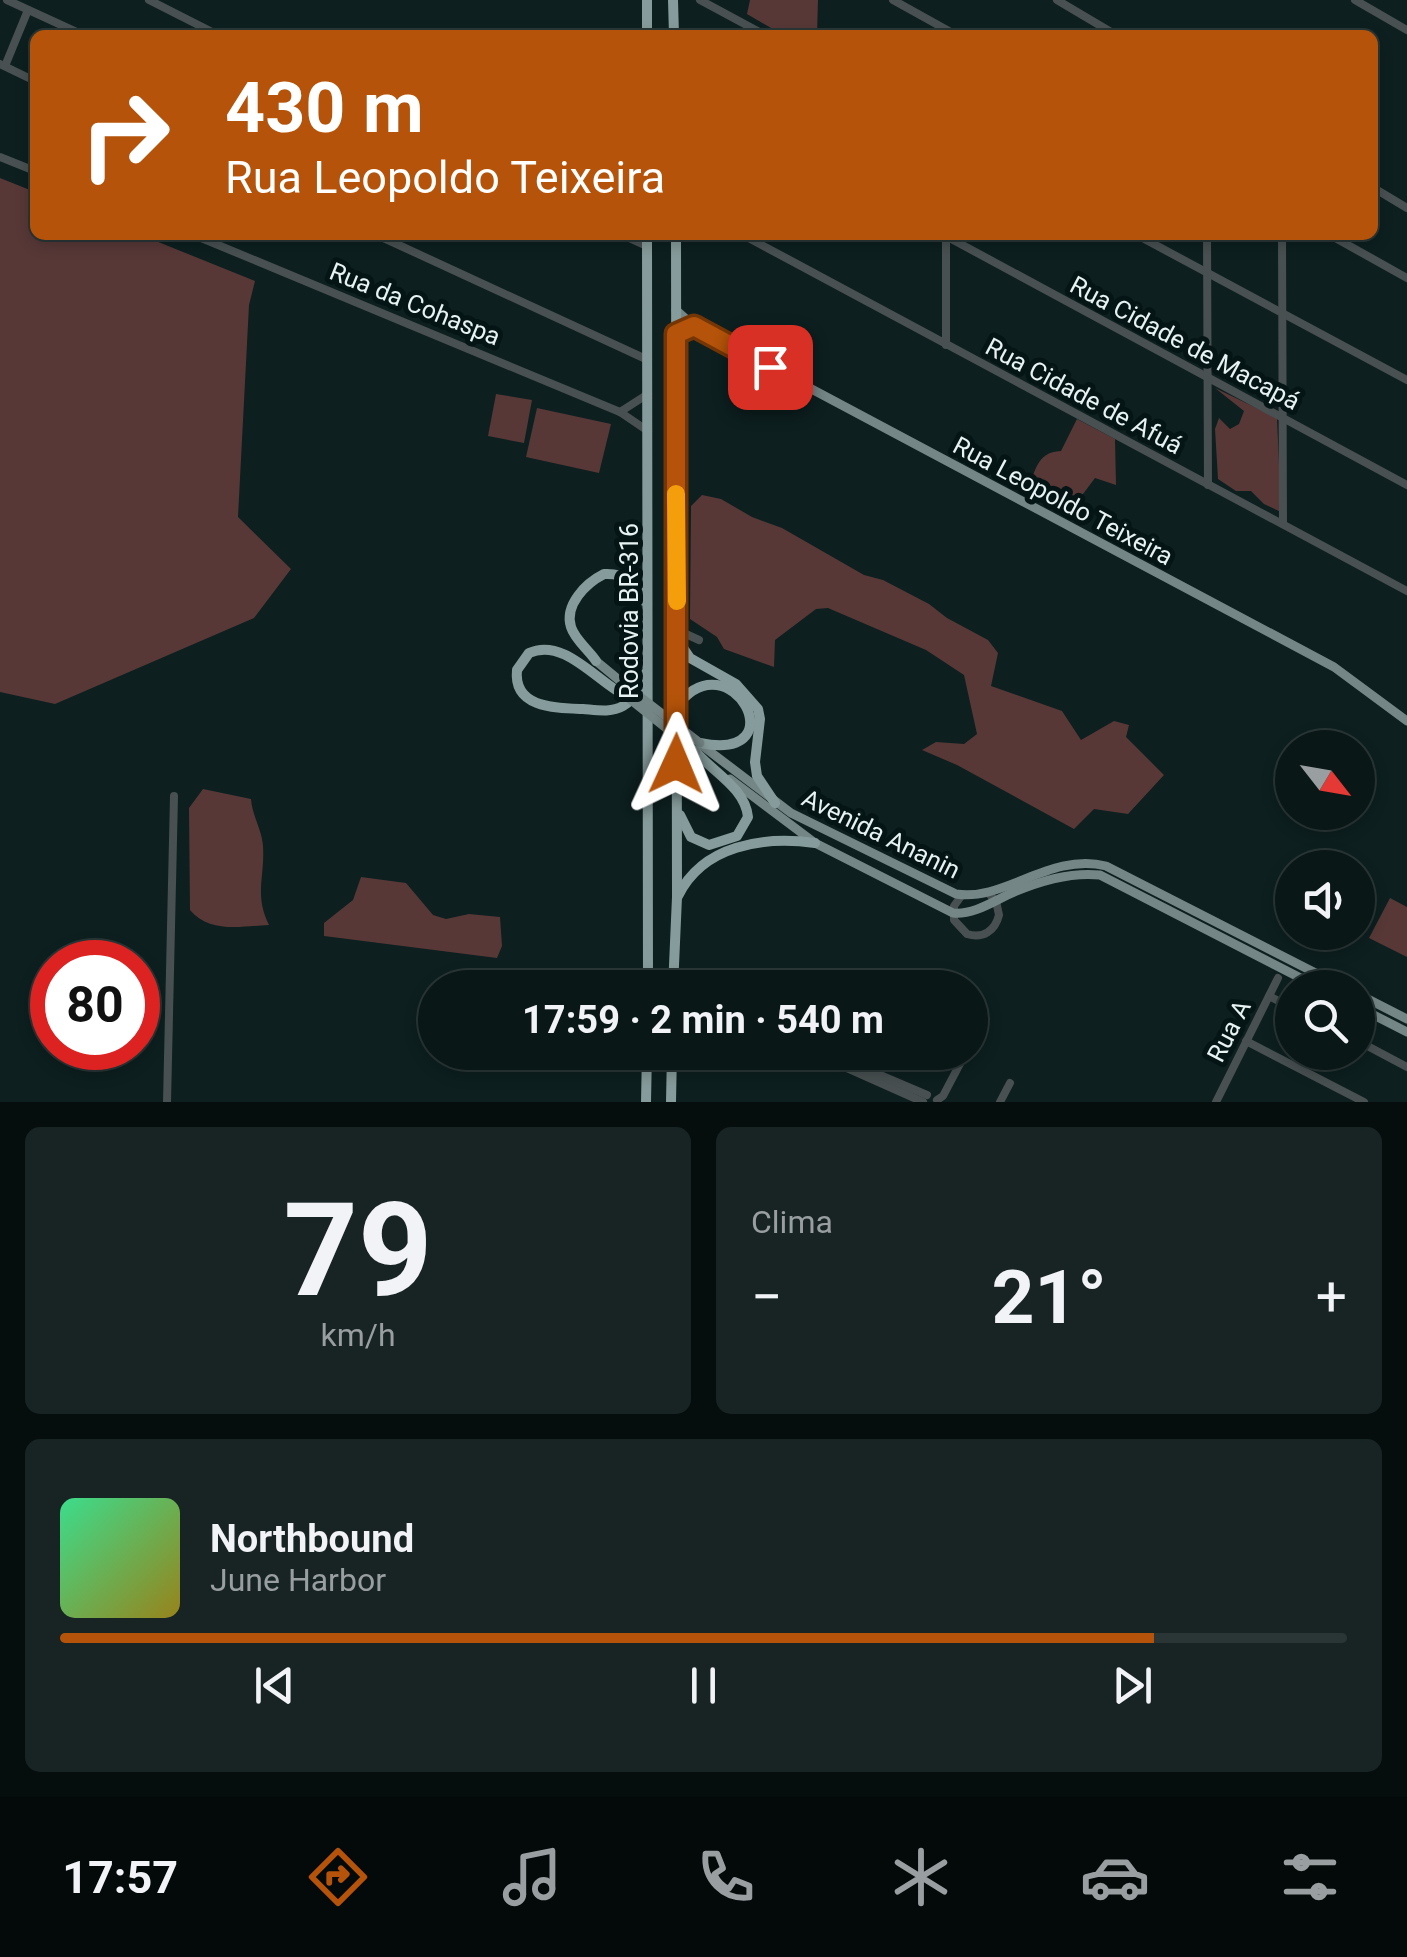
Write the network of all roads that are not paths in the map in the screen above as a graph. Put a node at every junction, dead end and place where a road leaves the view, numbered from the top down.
1 (7, 0) edge
2 (149, 0) edge
3 (647, 0) edge
4 (674, 0) edge
5 (700, 0) edge
6 (892, 0) edge
7 (1057, 0) edge
8 (1355, 0) edge
9 (28, 10) junction
10 (72, 30) edge
11 (208, 30) edge
12 (647, 30) edge
13 (674, 30) edge
14 (756, 30) edge
15 (943, 30) edge
16 (1108, 30) edge
17 (1407, 30) edge
18 (2, 65) edge
19 (30, 79) edge
20 (0, 157) edge
21 (30, 169) edge
22 (1378, 191) edge
23 (1407, 208) edge
24 (206, 240) edge
25 (387, 240) edge
26 (676, 240) edge
27 (753, 240) edge
28 (945, 240) edge
29 (954, 240) edge
30 (1146, 240) edge
31 (1207, 240) edge
32 (1282, 240) edge
33 (1339, 240) edge
34 (647, 241) edge
35 (1207, 272) junction
36 (1407, 278) edge
37 (676, 310) junction
38 (1281, 311) junction
39 (694, 326) junction
40 (676, 334) junction
41 (946, 346) junction
42 (648, 360) junction
43 (1207, 379) junction
44 (1407, 380) edge
45 (648, 394) junction
46 (620, 412) junction
47 (1282, 418) junction
48 (648, 431) junction
49 (1208, 484) junction
50 (1407, 485) edge
51 (1283, 524) junction
52 (1407, 591) edge
53 (646, 608) junction
54 (677, 634) junction
55 (699, 640) dead end
56 (596, 661) joint
57 (646, 672) junction
58 (628, 692) junction
59 (676, 707) junction
60 (1407, 721) edge
61 (698, 748) junction
62 (675, 792) junction
63 (174, 796) dead end
64 (775, 803) junction
65 (815, 843) junction
66 (962, 895) junction
67 (678, 897) junction
68 (992, 897) junction
69 (953, 913) junction
70 (648, 970) edge
71 (674, 970) edge
72 (1285, 970) edge
73 (1310, 970) edge
74 (1275, 984) edge
75 (1269, 996) junction
76 (1275, 999) edge
77 (1375, 1003) edge
78 (1375, 1015) edge
79 (1407, 1019) edge
80 (1407, 1032) edge
81 (1246, 1042) junction
82 (1375, 1051) edge
83 (1407, 1067) edge
84 (647, 1070) edge
85 (672, 1070) edge
86 (854, 1070) edge
87 (864, 1070) edge
88 (957, 1070) edge
89 (1010, 1083) dead end
90 (926, 1100) edge
91 (937, 1101) edge
92 (167, 1102) edge
93 (646, 1102) edge
94 (671, 1102) edge
95 (1000, 1102) edge
96 (1216, 1102) edge
97 (1364, 1102) edge

1 - 9 street
2 - 11 street
3 - 12 highway
4 - 13 highway
5 - 14 street
6 - 15 street
7 - 16 street
8 - 17 street
9 - 10 street
9 - 18 street
18 - 19 street
20 - 21 street
22 - 23 street
24 - 46 street, Rua da Cohaspa
25 - 42 street
26 - 37 highway, Rodovia BR-316
27 - 41 street, Rua Cidade de Afuá
28 - 41 street
29 - 43 street, Rua Cidade de Macapá
30 - 35 street
31 - 35 street
32 - 38 street
33 - 36 street
34 - 42 highway, Rodovia BR-316
35 - 38 street
35 - 43 street
37 - 39 main road, Rua Leopoldo Teixeira
37 - 40 highway, Rodovia BR-316
38 - 44 street
38 - 47 street
39 - 40 main road
39 - 60 main road, Rua Leopoldo Teixeira
40 - 54 highway, Rodovia BR-316
41 - 49 street, Rua Cidade de Afuá
42 - 45 highway, Rodovia BR-316
43 - 47 street, Rua Cidade de Macapá
43 - 49 street
45 - 46 street
45 - 48 highway, Rodovia BR-316
46 - 48 street, Rua da Cohaspa
47 - 50 street, Rua Cidade de Macapá
47 - 51 street
48 - 53 highway, Rodovia BR-316
49 - 51 street, Rua Cidade de Afuá
51 - 52 street, Rua Cidade de Afuá
53 - 56 highway
53 - 57 highway, Rodovia BR-316
54 - 55 street
54 - 59 highway, Rodovia BR-316
54 - 64 highway
56 - 58 main road, Avenida Ananin
57 - 58 highway
57 - 70 highway, Rodovia BR-316
58 - 61 main road, Avenida Ananin, bridge
59 - 61 highway
59 - 62 highway, Rodovia BR-316
61 - 62 highway
61 - 64 main road, Avenida Ananin
61 - 65 main road, Avenida Ananin
62 - 67 highway, Rodovia BR-316
63 - 92 street
64 - 66 main road, Avenida Ananin
65 - 67 highway
65 - 69 main road, Avenida Ananin
66 - 68 main road, Avenida Ananin
66 - 69 street
67 - 71 highway, Rodovia BR-316
68 - 69 main road, Avenida Ananin
68 - 69 street
68 - 72 main road, Avenida Ananin
68 - 73 main road, Avenida Ananin
74 - 75 street, Rua A
75 - 76 street
75 - 81 street, Rua A
77 - 79 main road
78 - 80 main road
81 - 96 street, Rua A
81 - 97 street
82 - 83 street
84 - 93 highway
85 - 94 highway
86 - 90 street
87 - 90 street
88 - 91 street
89 - 95 street
90 - 91 street

